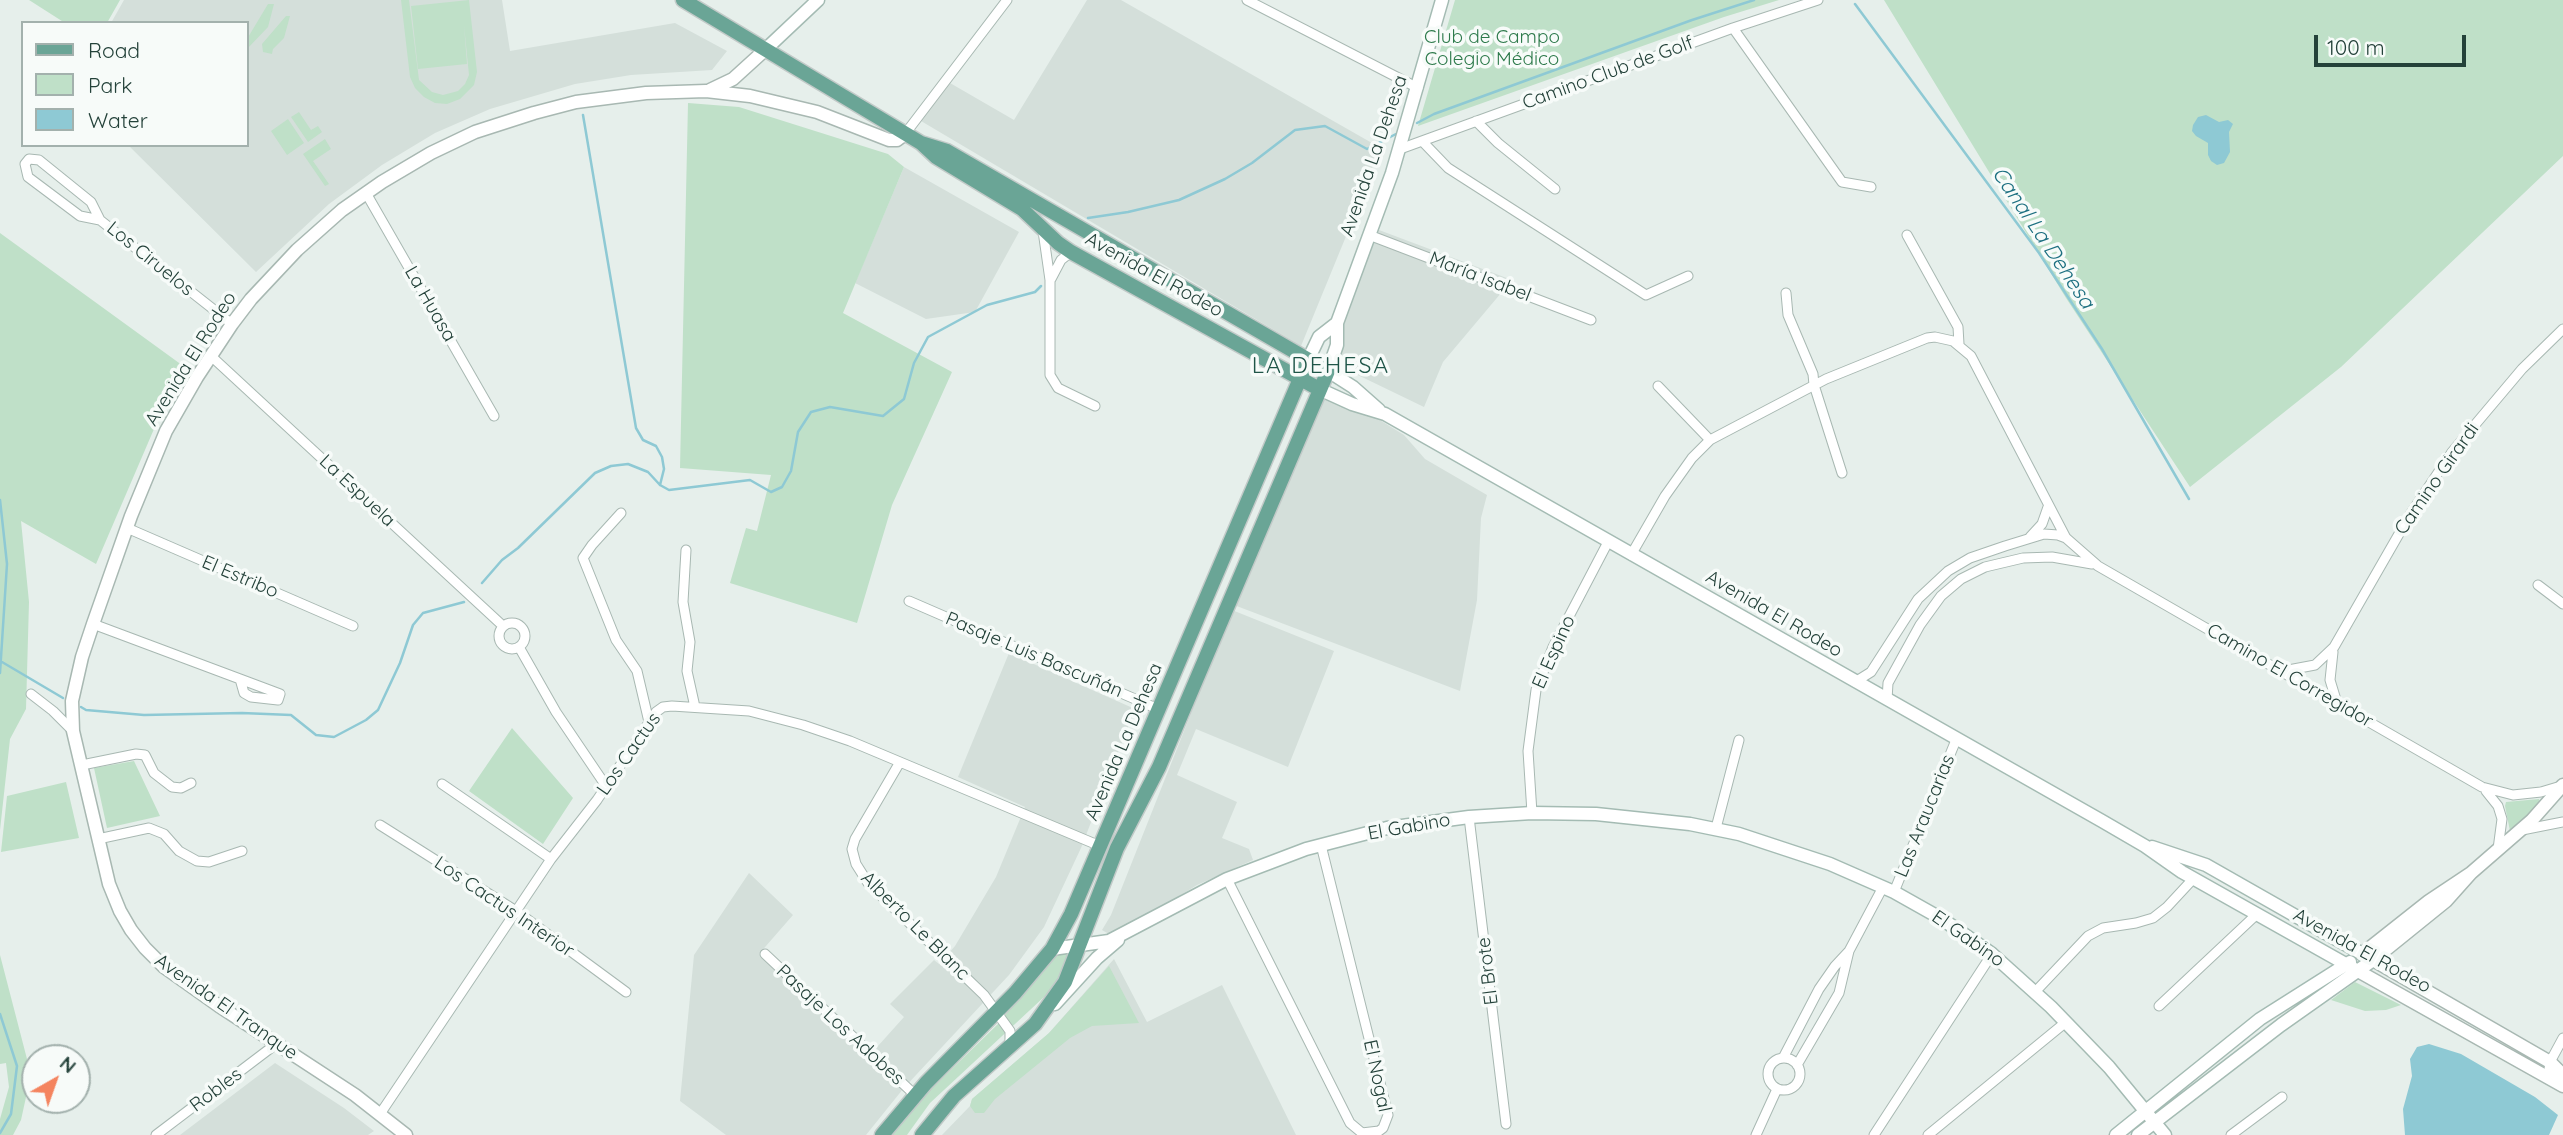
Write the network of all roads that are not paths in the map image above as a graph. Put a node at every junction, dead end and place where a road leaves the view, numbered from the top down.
1 (683, 0) edge
2 (818, 0) edge
3 (1007, 0) edge
4 (1443, 0) edge
5 (1818, 0) edge
6 (1251, 1) edge
7 (1733, 28) junction
8 (766, 49) junction
9 (741, 74) junction
10 (1418, 88) junction
11 (706, 91) junction
12 (750, 96) junction
13 (1476, 121) junction
14 (905, 134) junction
15 (1422, 141) junction
16 (921, 143) junction
17 (1399, 149) junction
18 (1871, 187) dead end
19 (1555, 189) dead end
20 (366, 193) junction
21 (100, 220) junction
22 (1043, 229) junction
23 (1369, 234) junction
24 (1907, 234) dead end
25 (1071, 252) junction
26 (1688, 276) dead end
27 (1050, 281) junction
28 (1786, 293) dead end
29 (1219, 308) junction
30 (1591, 320) dead end
31 (1337, 323) junction
32 (232, 324) junction
33 (1203, 325) junction
34 (2563, 329) edge
35 (1959, 344) junction
36 (211, 356) junction
37 (1308, 360) junction
38 (1328, 371) junction
39 (1300, 379) junction
40 (1814, 385) junction
41 (1658, 386) dead end
42 (1320, 389) junction
43 (1095, 405) dead end
44 (1385, 414) junction
45 (494, 416) dead end
46 (1710, 440) junction
47 (1842, 472) dead end
48 (2048, 507) junction
49 (621, 513) dead end
50 (127, 528) junction
51 (2066, 538) junction
52 (2027, 539) junction
53 (1608, 541) junction
54 (686, 550) dead end
55 (1631, 555) junction
56 (2098, 566) junction
57 (2538, 585) dead end
58 (909, 601) dead end
59 (2563, 604) edge
60 (93, 624) junction
61 (353, 626) dead end
62 (503, 626) junction
63 (519, 647) junction
64 (2334, 647) junction
65 (2282, 671) junction
66 (1871, 672) junction
67 (240, 679) dead end
68 (1855, 682) junction
69 (1888, 682) junction
70 (31, 694) dead end
71 (1887, 701) junction
72 (2337, 703) junction
73 (695, 707) junction
74 (1158, 709) junction
75 (649, 722) junction
76 (74, 731) junction
77 (1739, 740) dead end
78 (1956, 740) junction
79 (900, 762) junction
80 (82, 765) junction
81 (191, 783) dead end
82 (442, 784) dead end
83 (2563, 785) edge
84 (606, 786) junction
85 (2482, 788) junction
86 (2513, 795) junction
87 (2500, 811) junction
88 (1532, 813) junction
89 (1469, 817) junction
90 (2563, 822) edge
91 (380, 825) dead end
92 (1716, 828) junction
93 (2521, 831) junction
94 (99, 839) junction
95 (1321, 845) junction
96 (1101, 846) junction
97 (2145, 846) junction
98 (2498, 850) junction
99 (242, 851) dead end
100 (551, 859) junction
101 (2193, 878) junction
102 (1227, 879) junction
103 (1888, 889) junction
104 (516, 911) junction
105 (2257, 914) junction
106 (1123, 936) junction
107 (1081, 945) junction
108 (1052, 948) junction
109 (1849, 951) junction
110 (765, 954) dead end
111 (1992, 954) junction
112 (2367, 957) junction
113 (2353, 968) junction
114 (626, 992) dead end
115 (2035, 992) junction
116 (2159, 1006) dead end
117 (998, 1012) junction
118 (2066, 1022) junction
119 (1035, 1024) junction
120 (2563, 1038) edge
121 (276, 1044) junction
122 (1010, 1048) junction
123 (1783, 1058) junction
124 (2550, 1062) junction
125 (1797, 1065) junction
126 (2563, 1075) edge
127 (2548, 1077) junction
128 (2563, 1086) edge
129 (1777, 1089) junction
130 (915, 1095) junction
131 (2282, 1097) dead end
132 (2146, 1111) junction
133 (380, 1114) junction
134 (2155, 1122) junction
135 (1506, 1124) dead end
136 (156, 1135) edge
137 (406, 1135) edge
138 (882, 1135) edge
139 (922, 1135) edge
140 (1756, 1135) edge
141 (1874, 1135) edge
142 (1928, 1135) edge
143 (2116, 1135) edge
144 (2138, 1135) edge
145 (2165, 1135) edge
146 (2231, 1135) edge

1 - 8 main road, Avenida El Rodeo
2 - 8 main road
3 - 14 street
4 - 10 main road, Avenida La Dehesa
5 - 7 street, Camino Club de Golf
6 - 10 street
7 - 13 street, Camino Club de Golf
7 - 18 street
8 - 9 main road
8 - 14 main road, Avenida El Rodeo
9 - 11 main road
9 - 12 main road
10 - 17 main road, Avenida La Dehesa
11 - 12 main road, Avenida El Rodeo
11 - 20 main road, Avenida El Rodeo
12 - 14 main road, Avenida El Rodeo
13 - 15 street, Camino Club de Golf
13 - 19 street
14 - 16 main road, Avenida El Rodeo
15 - 17 street, Camino Club de Golf
15 - 26 street
16 - 22 main road, Avenida El Rodeo
16 - 29 main road, Avenida El Rodeo
17 - 23 main road, Avenida La Dehesa
20 - 32 main road, Avenida El Rodeo
20 - 45 street, La Huasa
21 - 21 street, Los Ciruelos
21 - 32 street, Los Ciruelos
22 - 25 main road, Avenida El Rodeo
22 - 27 street
23 - 30 street, María Isabel
23 - 31 main road, Avenida La Dehesa
24 - 35 street, Camino El Corregidor
25 - 27 street
25 - 33 main road, Avenida El Rodeo
27 - 43 street
28 - 40 street
29 - 33 main road
29 - 37 main road, Avenida El Rodeo
31 - 37 main road, Avenida La Dehesa
31 - 38 main road, Avenida La Dehesa
32 - 36 main road, Avenida El Rodeo
33 - 39 main road, Avenida El Rodeo
34 - 64 street, Camino Girardi
35 - 40 street
35 - 48 street, Camino El Corregidor
36 - 50 main road, Avenida El Rodeo
36 - 62 street, La Espuela
37 - 38 main road, Avenida El Rodeo
37 - 39 main road, Avenida La Dehesa
38 - 42 main road, Avenida La Dehesa
38 - 44 main road, Avenida El Rodeo
39 - 42 main road, Avenida El Rodeo
39 - 74 main road, Avenida La Dehesa
40 - 46 street
40 - 47 street
41 - 46 street
42 - 44 main road, Avenida El Rodeo
42 - 107 main road, Avenida La Dehesa
44 - 53 main road, Avenida El Rodeo
46 - 55 street
48 - 51 street, Camino El Corregidor
48 - 52 street
49 - 75 street
50 - 60 main road, Avenida El Rodeo
50 - 61 street, El Estribo
51 - 52 street
51 - 56 street, Camino El Corregidor
52 - 66 street
53 - 55 main road, Avenida El Rodeo
53 - 88 street, El Espino
54 - 73 street
55 - 68 main road, Avenida El Rodeo
56 - 65 street, Camino El Corregidor
56 - 69 street, Camino El Corregidor
57 - 59 street
58 - 74 street, Pasaje Luis Bascuñán
60 - 67 street
60 - 76 main road, Avenida El Rodeo
62 - 63 street
62 - 63 street
63 - 84 street
64 - 65 street, Camino Girardi
64 - 72 street, Camino Girardi
65 - 72 street, Camino El Corregidor
66 - 68 street
66 - 69 street
68 - 71 main road, Avenida El Rodeo
69 - 71 street, Camino El Corregidor
70 - 76 street
71 - 78 main road, Avenida El Rodeo
72 - 85 street, Camino El Corregidor
73 - 75 street, Los Cactus
73 - 79 street, Los Cactus
74 - 96 main road, Avenida La Dehesa
75 - 84 street, Los Cactus
76 - 80 main road, Avenida El Tranque
77 - 92 street
78 - 97 main road, Avenida El Rodeo
78 - 103 street, Las Araucarias
79 - 96 street, Los Cactus
79 - 117 street, Alberto Le Blanc
80 - 81 street
80 - 94 main road, Avenida El Tranque
82 - 100 street
83 - 86 street, Camino El Corregidor
83 - 93 main road
84 - 100 street, Los Cactus
85 - 86 street, Camino El Corregidor
85 - 87 street, Camino El Corregidor
86 - 87 street
87 - 98 street
88 - 89 main road, El Gabino
88 - 92 main road, El Gabino
89 - 95 main road, El Gabino
89 - 135 street, El Brote
90 - 93 street
91 - 104 street, Los Cactus Interior
92 - 103 main road, El Gabino
93 - 98 main road
94 - 99 street
94 - 121 main road, Avenida El Tranque
95 - 102 main road, El Gabino
95 - 102 street, El Nogal
96 - 108 main road, Avenida La Dehesa
97 - 101 main road, Avenida El Rodeo
97 - 112 main road, Avenida El Rodeo
98 - 112 main road
100 - 104 street, Los Cactus
101 - 105 main road, Avenida El Rodeo
101 - 115 street
102 - 106 main road, El Gabino
103 - 109 street, Las Araucarias
103 - 111 main road, El Gabino
104 - 114 street, Los Cactus Interior
104 - 133 street, Los Cactus
105 - 113 main road, Avenida El Rodeo
105 - 116 street
106 - 107 main road, El Gabino
106 - 119 main road, El Gabino
107 - 108 main road, El Gabino
107 - 119 main road, Avenida La Dehesa
108 - 117 main road, Avenida La Dehesa
109 - 123 street, Las Araucarias
109 - 125 street, Las Araucarias
110 - 130 street, Pasaje Los Adobes
111 - 115 main road, El Gabino
111 - 141 street
112 - 113 main road
112 - 124 main road, Avenida El Rodeo
113 - 127 main road, Avenida El Rodeo
113 - 132 main road
113 - 134 main road
115 - 118 main road, El Gabino
117 - 122 street, Alberto Le Blanc
117 - 130 main road, Avenida La Dehesa
118 - 132 main road, El Gabino
118 - 142 street
119 - 122 main road, Avenida La Dehesa
120 - 124 street
121 - 133 main road, Avenida El Tranque
121 - 136 street, Robles
122 - 139 main road, Avenida La Dehesa
123 - 125 street
123 - 129 street, Las Araucarias
124 - 126 main road, Avenida El Rodeo
124 - 127 street
125 - 129 street, Las Araucarias
127 - 128 main road, Avenida El Rodeo
129 - 140 street, Las Araucarias
130 - 138 main road, Avenida La Dehesa
131 - 146 street
132 - 134 main road, El Gabino
132 - 143 main road
133 - 137 main road, Avenida El Tranque
134 - 144 main road
134 - 145 main road, El Gabino

